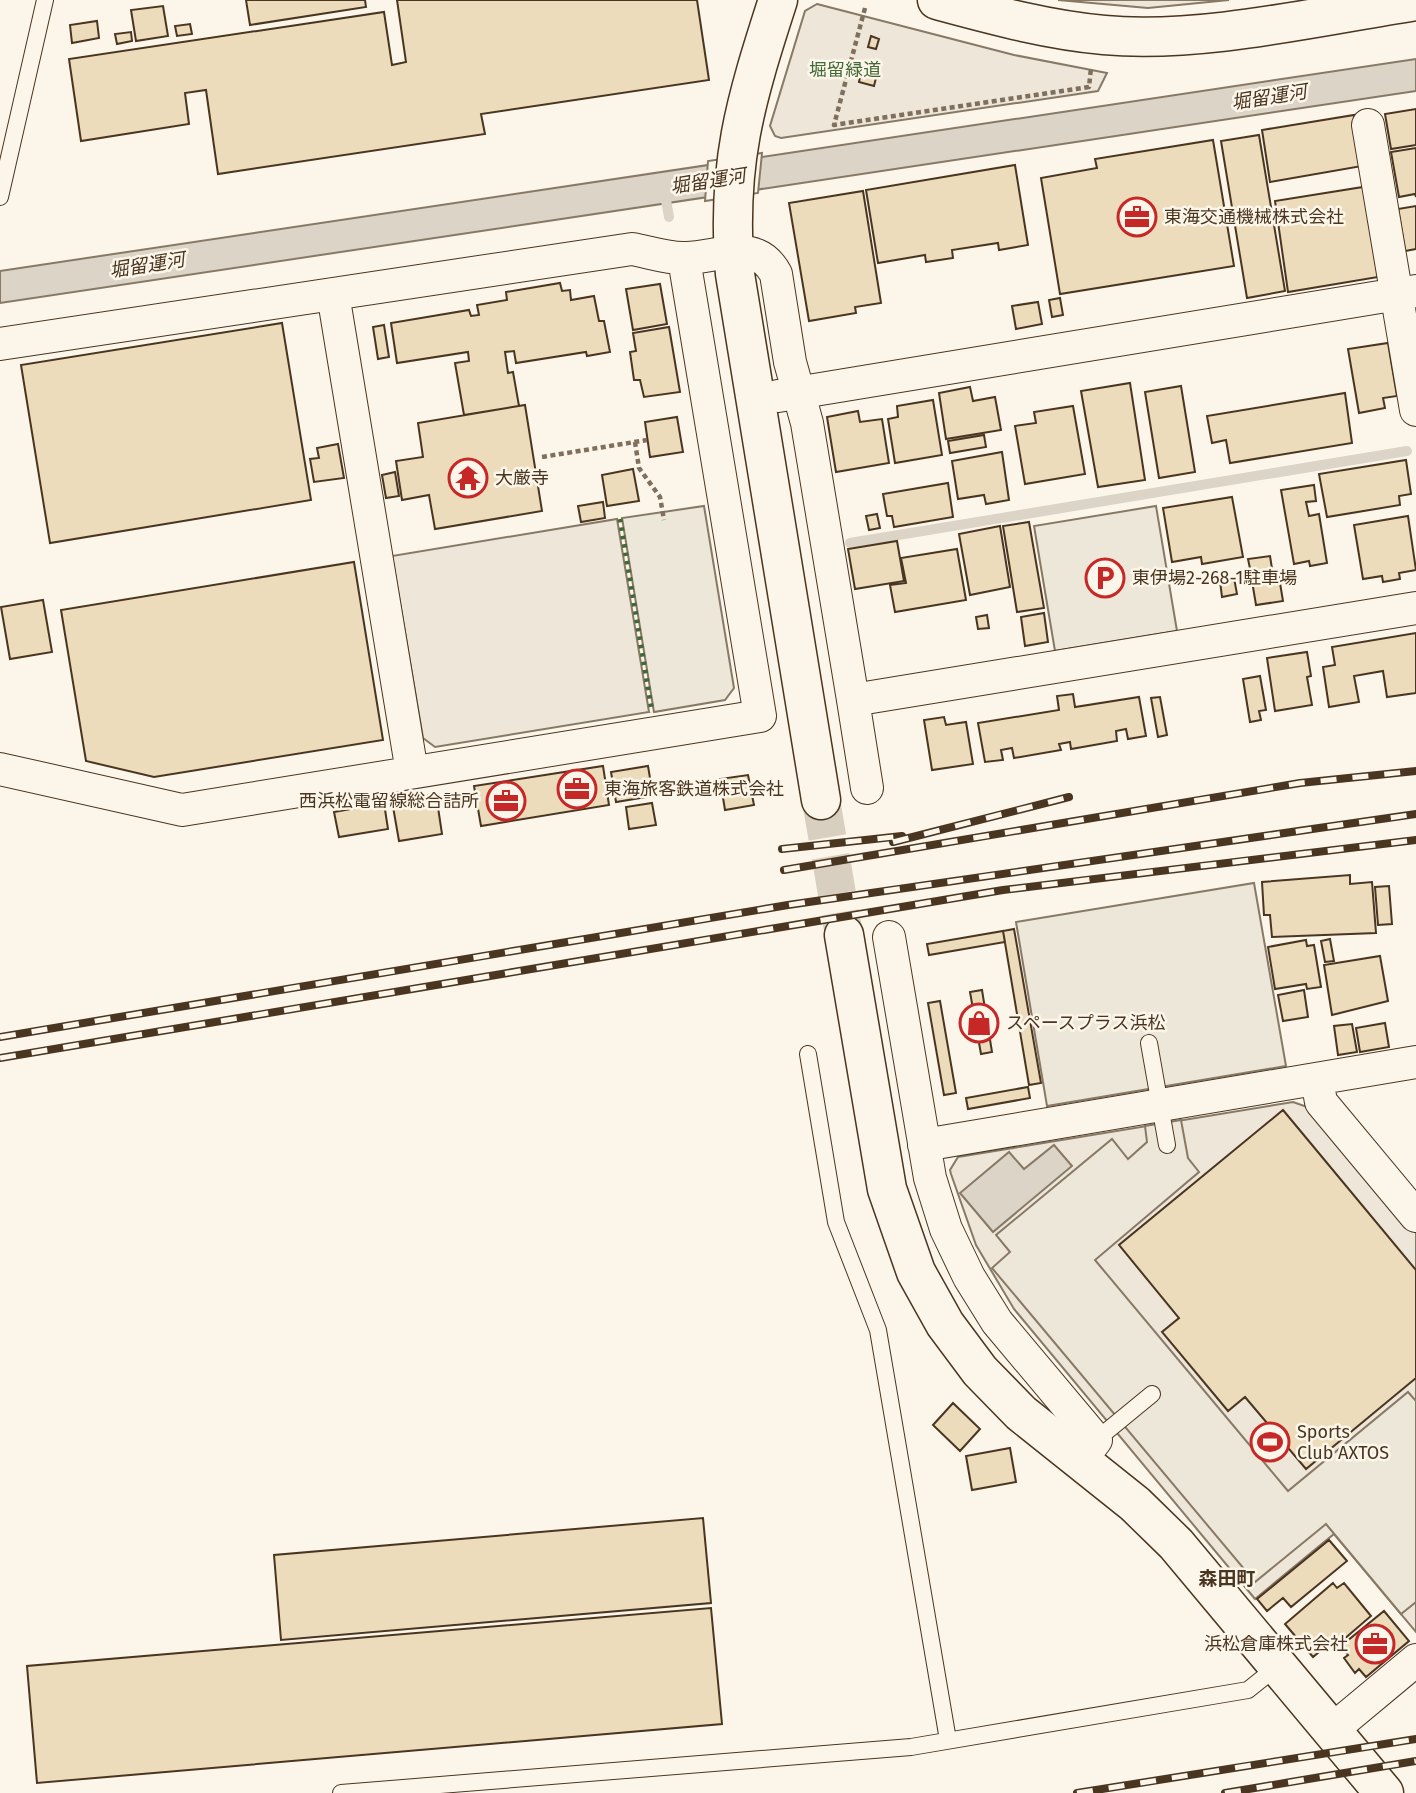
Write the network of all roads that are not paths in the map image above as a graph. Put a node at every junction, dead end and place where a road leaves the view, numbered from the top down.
1 (45, 0) edge
2 (778, 0) edge
3 (937, 0) edge
4 (1416, 1) edge
5 (1368, 125) dead end
6 (0, 197) edge
7 (733, 251) junction
8 (684, 259) junction
9 (1406, 293) edge
10 (333, 294) junction
11 (0, 344) edge
12 (799, 393) junction
13 (756, 400) junction
14 (1416, 410) edge
15 (1416, 608) edge
16 (853, 700) junction
17 (0, 769) edge
18 (412, 772) junction
19 (867, 789) dead end
20 (821, 800) tunnel mouth
21 (844, 935) tunnel mouth
22 (889, 937) dead end
23 (1149, 1043) dead end
24 (808, 1055) dead end
25 (1416, 1062) edge
26 (1317, 1079) junction
27 (1160, 1105) junction
28 (924, 1145) junction
29 (1167, 1145) dead end
30 (1416, 1216) edge
31 (1152, 1394) dead end
32 (1088, 1451) junction
33 (1416, 1660) edge
34 (1278, 1666) junction
35 (1332, 1730) junction
36 (948, 1740) junction
37 (341, 1793) edge
38 (1384, 1793) edge

1 - 6 lane
2 - 7 street
3 - 4 street
5 - 9 street
7 - 8 street
7 - 12 street
7 - 13 street
8 - 10 street
8 - 18 street
9 - 12 street
9 - 14 street
10 - 11 street
10 - 18 street
12 - 13 street
12 - 16 street
13 - 20 street
15 - 16 street
16 - 19 street
17 - 18 street
21 - 32 street
22 - 28 street
23 - 27 lane
24 - 36 lane
25 - 26 street
26 - 27 street
26 - 30 street
27 - 28 street
27 - 29 lane
28 - 32 street
31 - 32 lane
32 - 34 street
33 - 35 street
34 - 35 street
34 - 36 lane
35 - 38 street
36 - 37 lane

